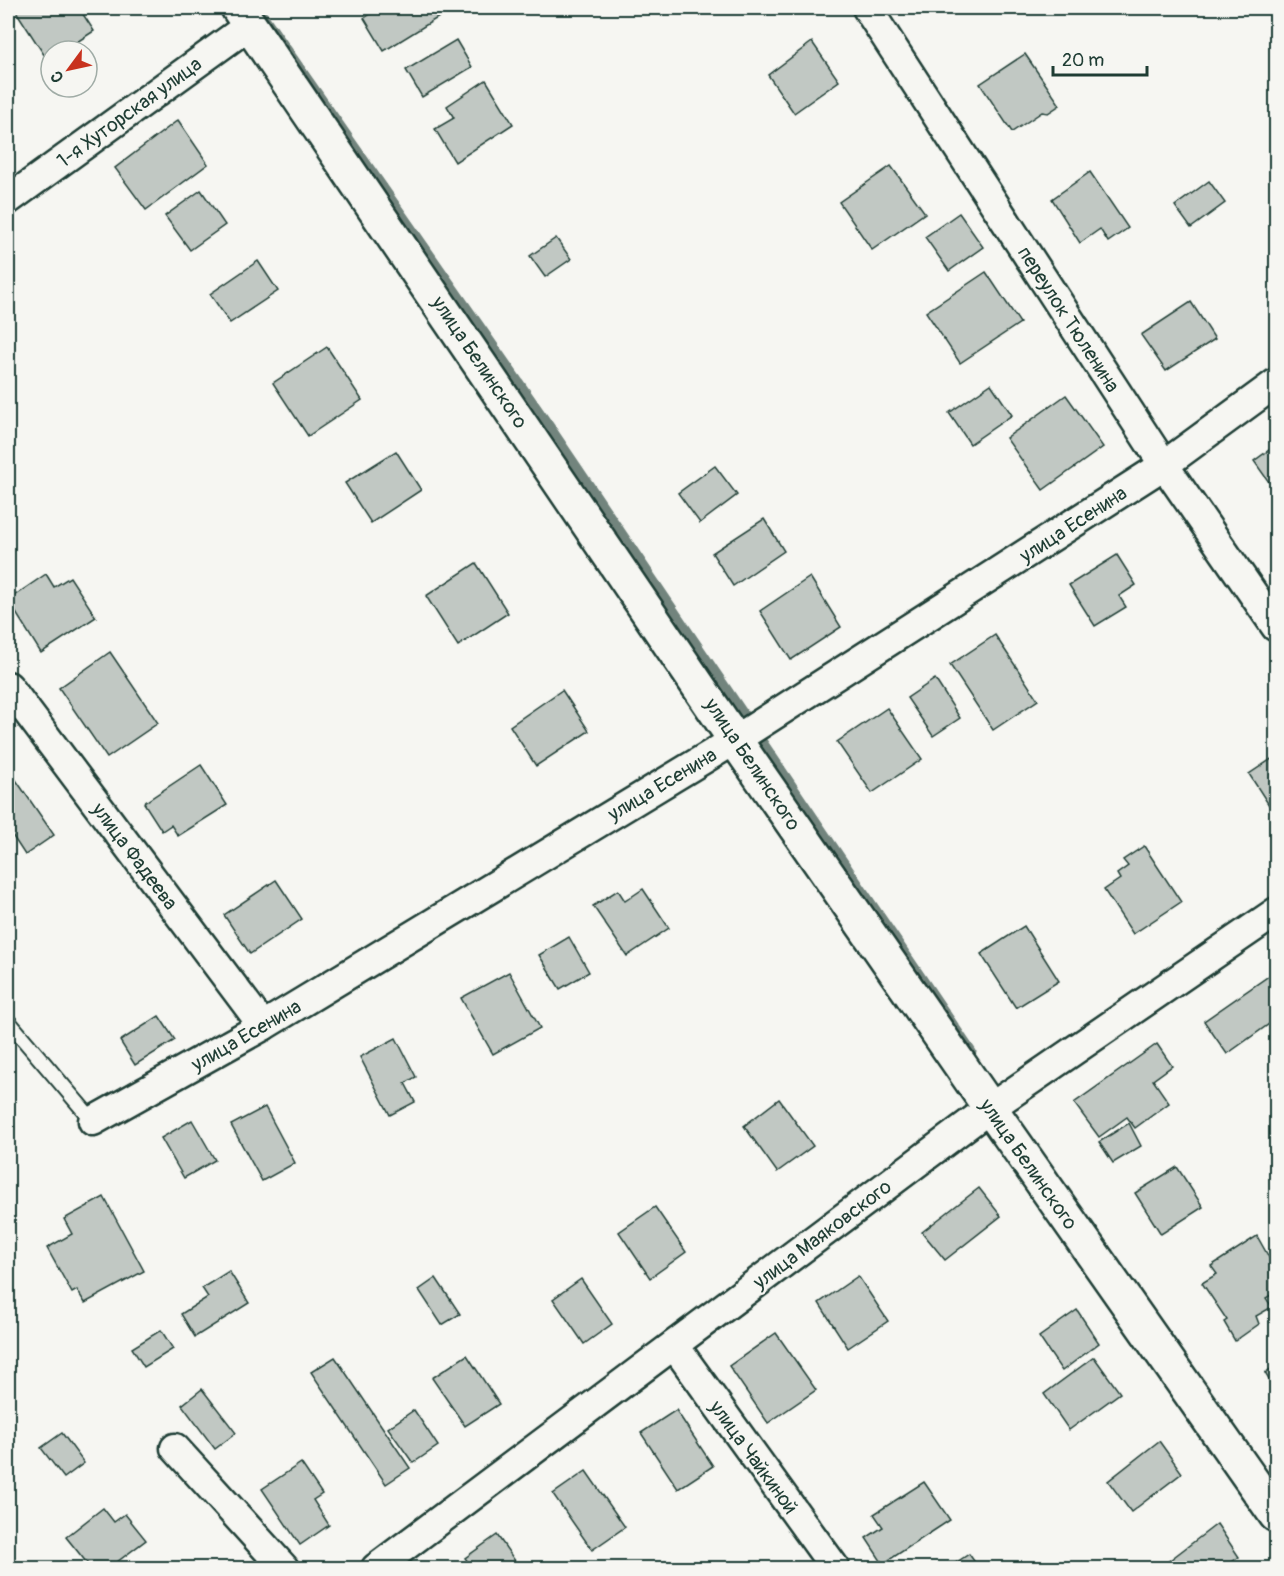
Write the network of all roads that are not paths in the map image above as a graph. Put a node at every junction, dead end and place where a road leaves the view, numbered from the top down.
1 (867, 8) edge
2 (244, 16) edge
3 (8, 200) edge
4 (1276, 383) edge
5 (1164, 465) junction
6 (1276, 627) edge
7 (8, 686) edge
8 (735, 740) junction
9 (1276, 912) edge
10 (8, 1021) edge
11 (263, 1026) junction
12 (990, 1108) junction
13 (93, 1120) joint
14 (674, 1345) junction
15 (175, 1448) dead end
16 (1276, 1515) edge
17 (284, 1569) edge
18 (376, 1569) edge
19 (835, 1569) edge

1 - 5 street, переулок Тюленина
2 - 3 street, 1-я Хуторская улица
2 - 8 street, улица Белинского
4 - 5 street, улица Есенина
5 - 6 street, переулок Тюленина
5 - 8 street, улица Есенина
7 - 11 street, улица Фадеева
8 - 11 street, улица Есенина
8 - 12 street, улица Белинского
9 - 12 street, улица Маяковского
10 - 13 lane
11 - 13 street, улица Есенина
12 - 14 street, улица Маяковского
12 - 16 street, улица Белинского
14 - 18 street, улица Маяковского
14 - 19 street, улица Чайкиной
15 - 17 street

